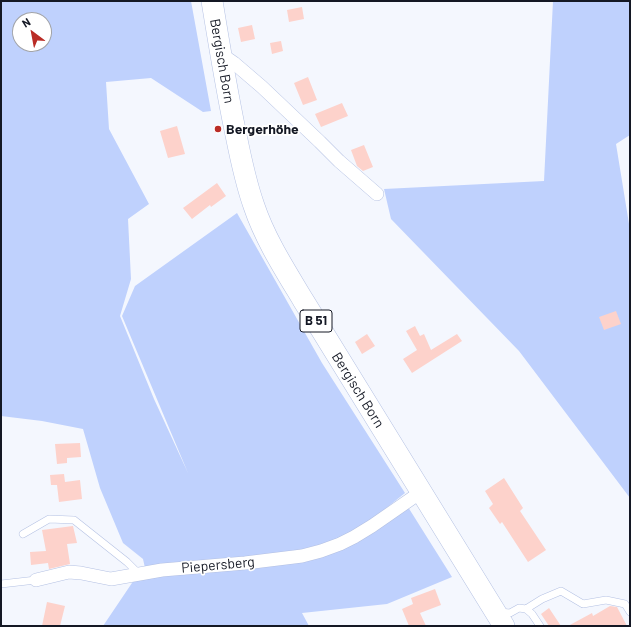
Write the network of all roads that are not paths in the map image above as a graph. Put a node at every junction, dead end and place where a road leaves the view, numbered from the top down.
1 (212, 1) edge
2 (221, 58) junction
3 (377, 194) dead end
4 (421, 492) junction
5 (23, 534) dead end
6 (139, 574) junction
7 (36, 580) joint
8 (1, 584) edge
9 (526, 609) junction
10 (630, 612) edge
11 (499, 619) edge
12 (540, 626) edge

1 - 2 main road, Bergisch Born / B 51
2 - 3 street
2 - 4 main road, Bergisch Born / B 51
4 - 6 street, Piepersberg
4 - 11 main road, Bergisch Born / B 51
5 - 6 lane
6 - 7 street, Piepersberg
7 - 8 lane, Piepersberg
9 - 10 lane
9 - 11 lane
9 - 12 lane

